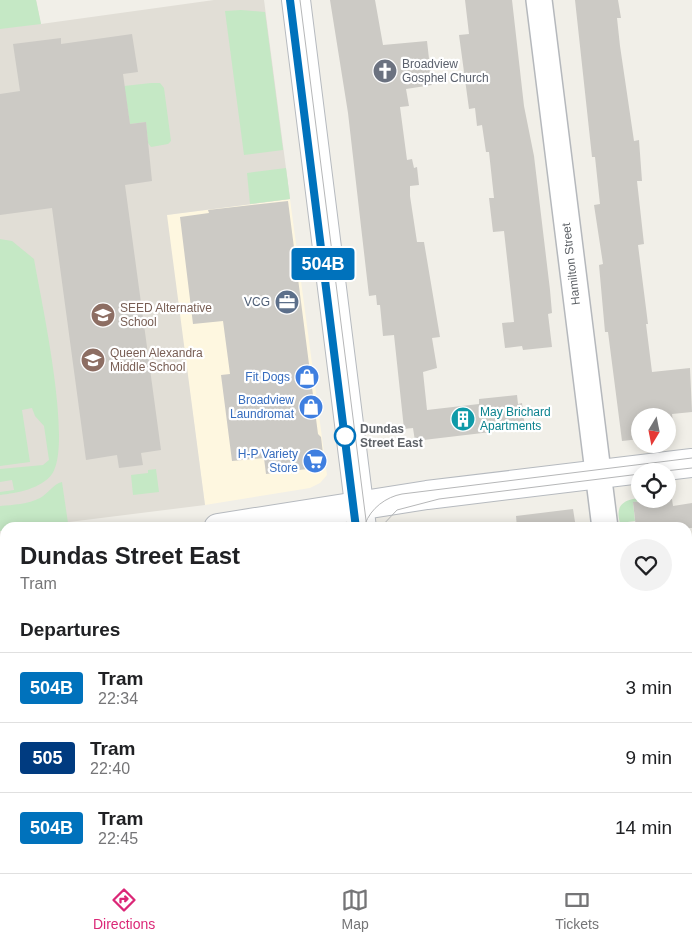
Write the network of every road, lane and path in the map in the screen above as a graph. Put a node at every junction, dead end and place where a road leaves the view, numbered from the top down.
1 (296, 0) edge
2 (540, 0) edge
3 (692, 463) edge
4 (598, 474) junction
5 (360, 518) edge
6 (303, 522) edge
7 (604, 522) edge

1 - 5 main road
2 - 4 street, Hamilton Street
3 - 4 main road
4 - 5 main road
4 - 7 street, Hamilton Street
5 - 6 main road

